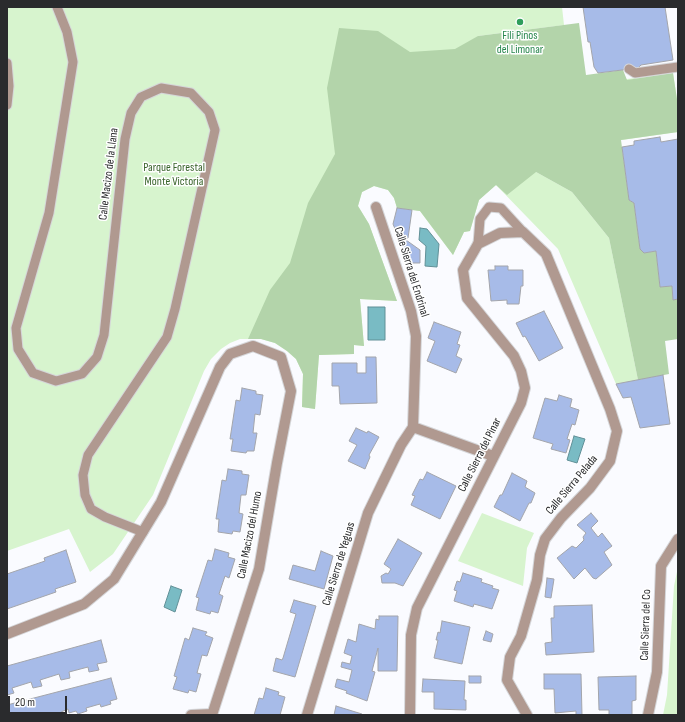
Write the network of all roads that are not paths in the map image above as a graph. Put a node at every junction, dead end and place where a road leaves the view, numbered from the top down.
1 (57, 7) edge
2 (7, 63) edge
3 (678, 67) edge
4 (629, 69) dead end
5 (7, 105) edge
6 (376, 207) dead end
7 (523, 232) junction
8 (478, 244) junction
9 (413, 427) junction
10 (493, 456) junction
11 (143, 532) junction
12 (678, 540) edge
13 (7, 634) edge
14 (191, 715) edge
15 (212, 715) edge
16 (307, 715) edge
17 (410, 715) edge
18 (527, 715) edge
19 (648, 715) edge

1 - 11 lane, Calle Macizo de la Llana
2 - 5 lane
3 - 4 lane
6 - 9 street, Calle Sierra del Endrinal
7 - 8 street
7 - 8 lane
7 - 18 street, Calle Sierra Pelada
8 - 10 street, Calle Sierra del Pinar
9 - 10 street
9 - 16 street, Calle Sierra de Yeguas
10 - 17 street, Calle Sierra del Pinar
11 - 13 street
11 - 15 street, Calle Macizo del Humo
12 - 19 street, Calle Sierra del Co
14 - 15 street

